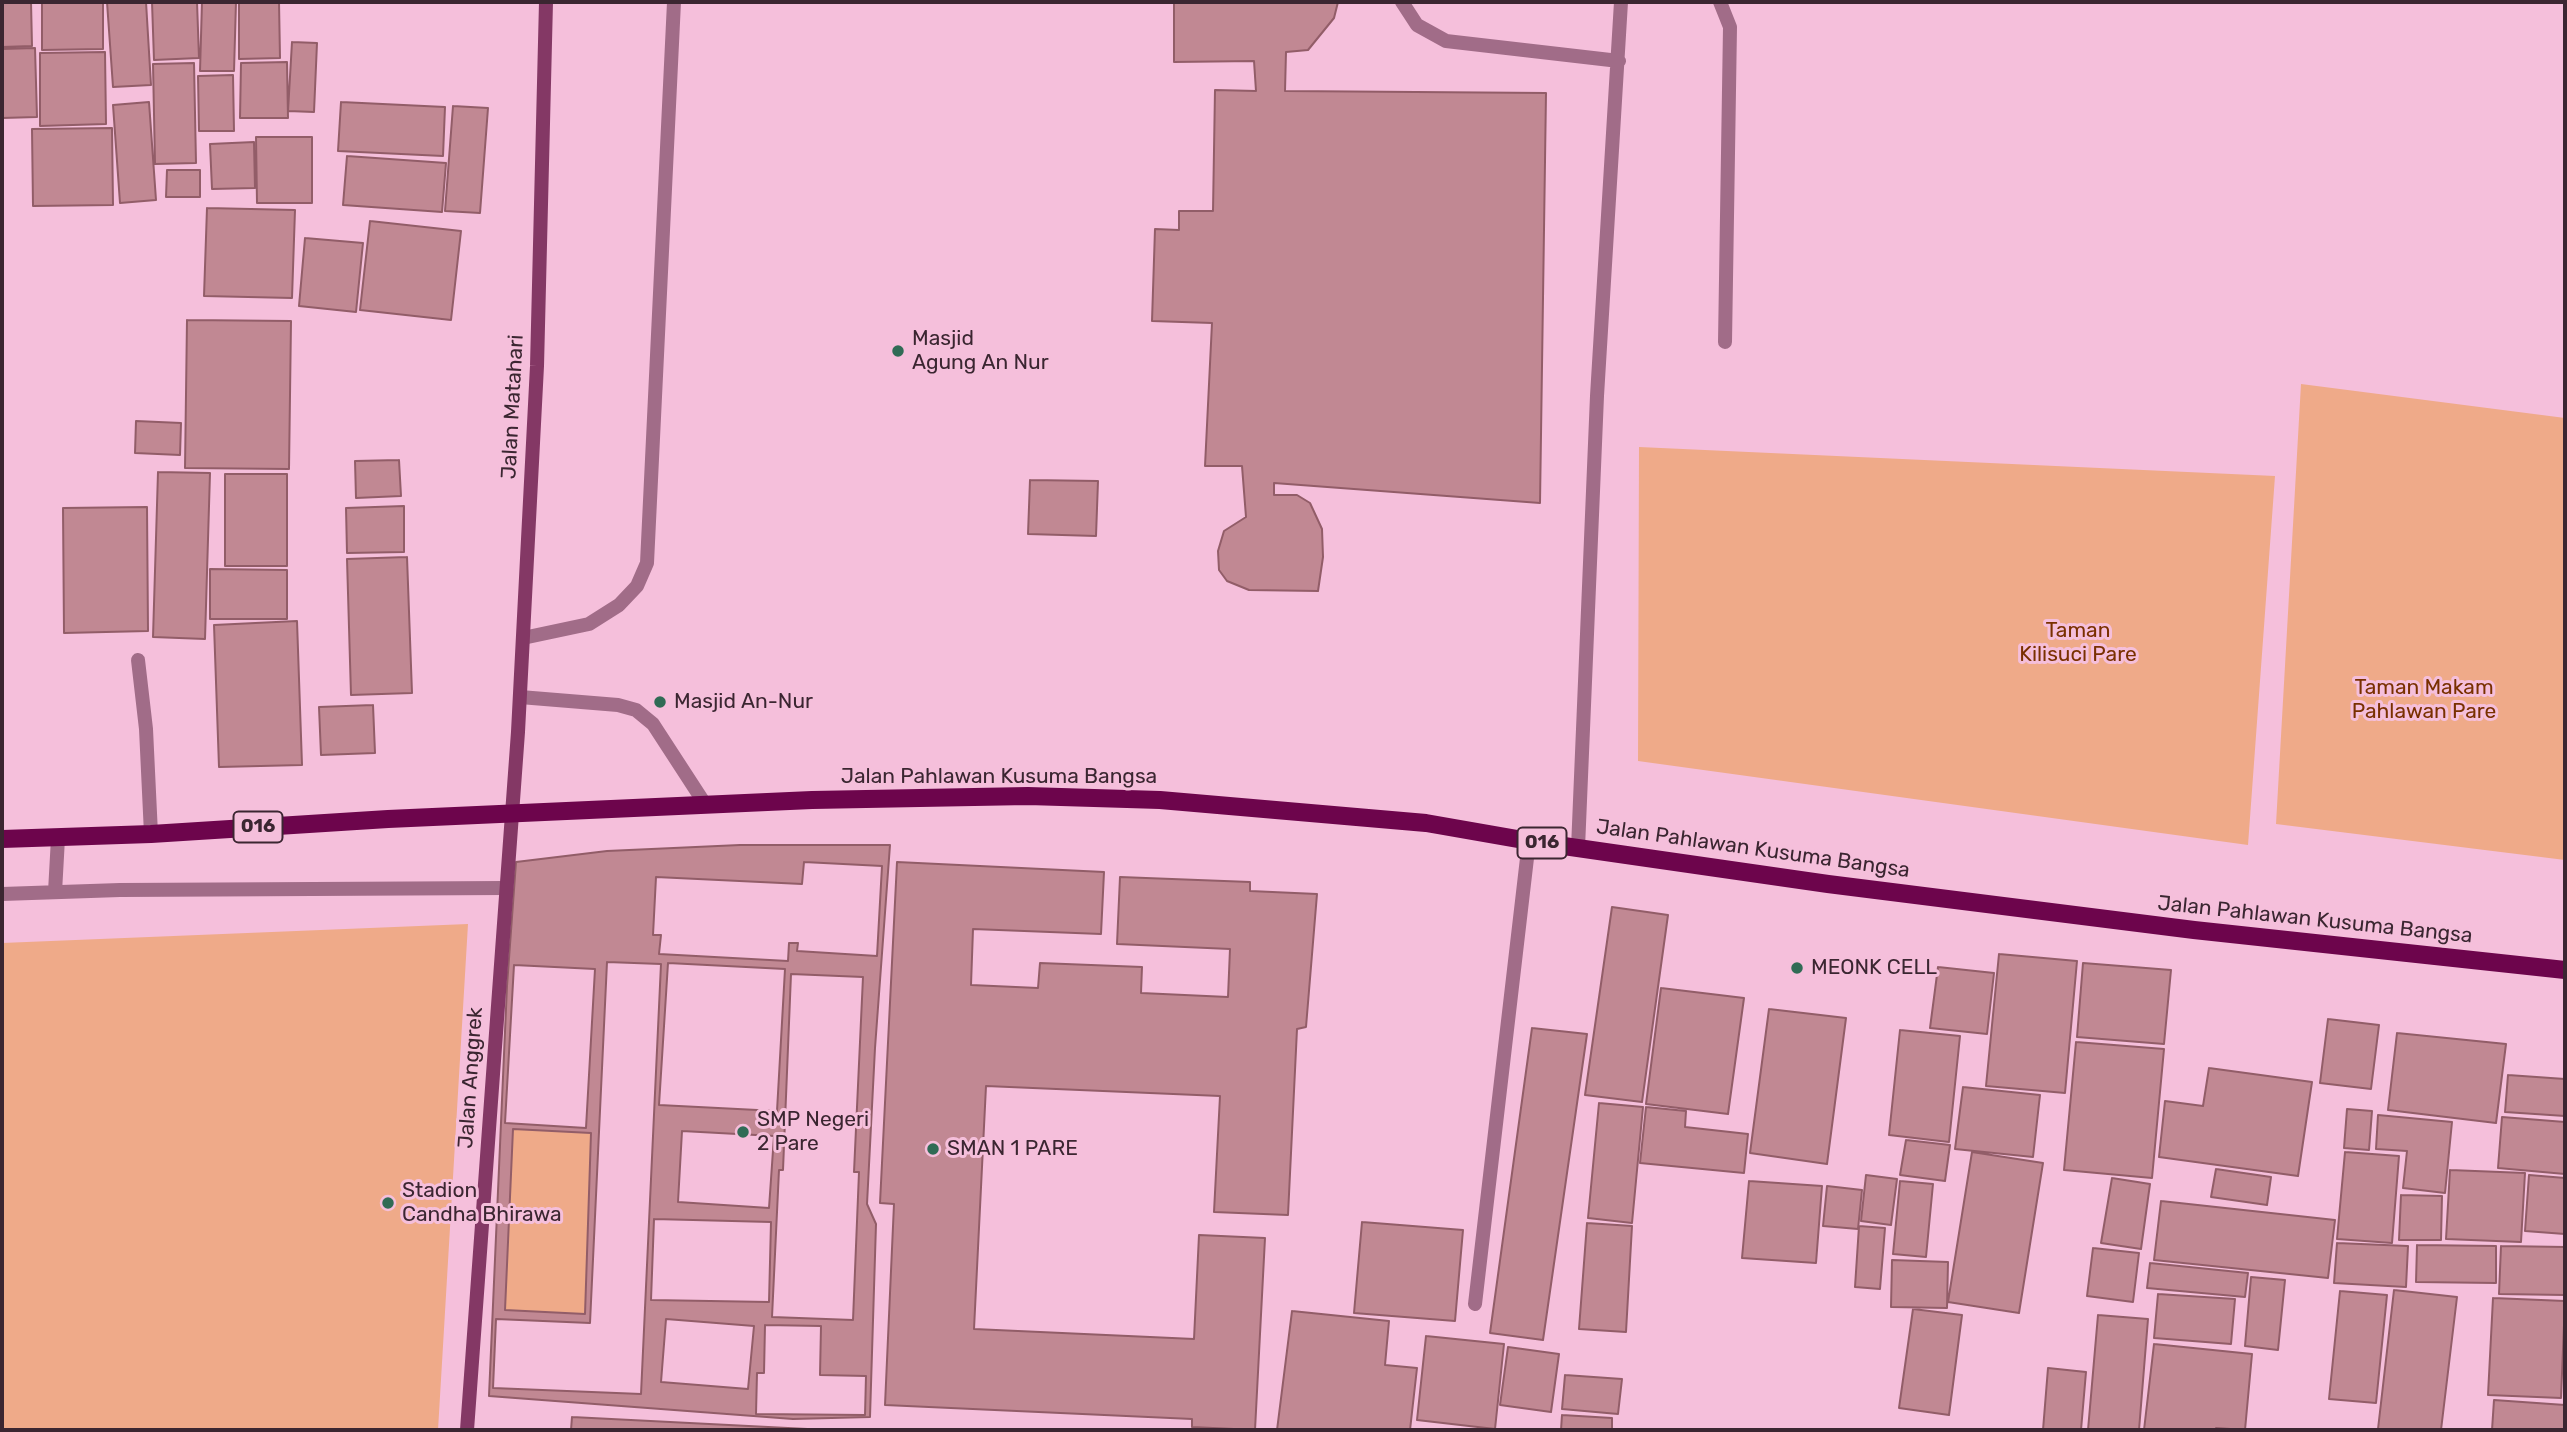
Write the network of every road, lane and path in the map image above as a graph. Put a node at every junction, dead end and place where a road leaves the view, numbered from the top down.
1 (546, 2) edge
2 (674, 2) edge
3 (1402, 2) edge
4 (1621, 2) edge
5 (1720, 2) edge
6 (1619, 61) junction
7 (1725, 342) dead end
8 (523, 638) junction
9 (138, 660) dead end
10 (520, 697) junction
11 (705, 804) junction
12 (513, 814) junction
13 (151, 834) junction
14 (58, 838) junction
15 (2, 839) edge
16 (1529, 841) junction
17 (1578, 848) junction
18 (505, 888) junction
19 (55, 892) junction
20 (2, 894) edge
21 (2565, 971) edge
22 (1475, 1304) dead end
23 (467, 1430) edge

1 - 8 street, Jalan Matahari
2 - 8 street
3 - 6 street
4 - 6 street
5 - 7 street
6 - 17 street
8 - 10 street, Jalan Matahari
9 - 13 street
10 - 11 street
10 - 12 street, Jalan Matahari
11 - 12 main road, Jalan Pahlawan Kusuma Bangsa / 016
11 - 16 main road, Jalan Pahlawan Kusuma Bangsa / 016
12 - 13 main road, 016
12 - 18 street, Jalan Anggrek
13 - 14 main road, 016
14 - 15 main road, 016
14 - 19 street
16 - 17 main road, Jalan Pahlawan Kusuma Bangsa / 016
16 - 22 street
17 - 21 main road, Jalan Pahlawan Kusuma Bangsa / 016
18 - 19 street
18 - 23 street, Jalan Anggrek
19 - 20 street

